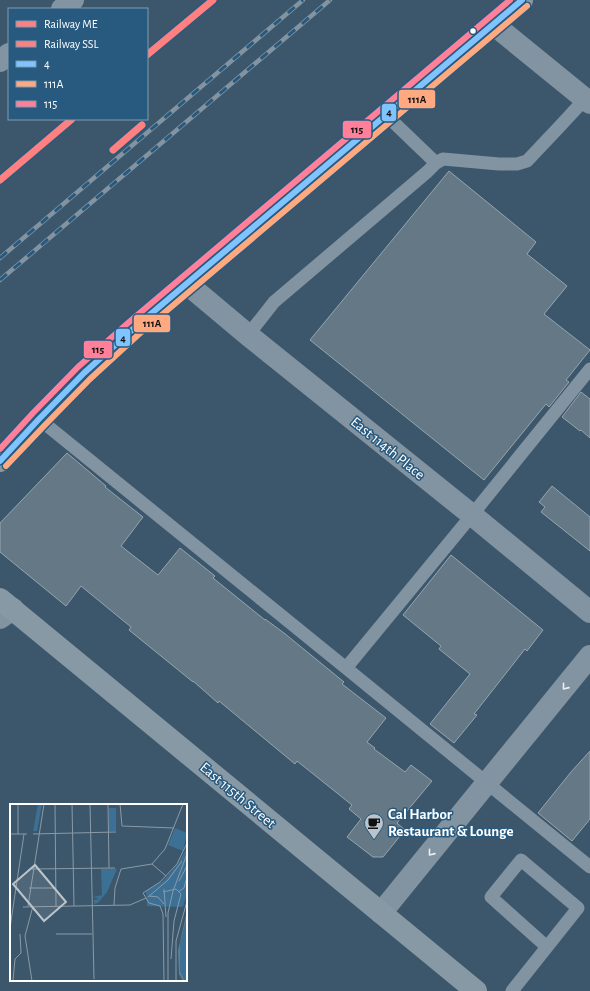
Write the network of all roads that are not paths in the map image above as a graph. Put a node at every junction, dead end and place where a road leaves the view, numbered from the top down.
1 (73, 0) edge
2 (522, 0) edge
3 (63, 8) edge
4 (493, 24) junction
5 (8, 55) edge
6 (0, 61) edge
7 (587, 101) edge
8 (386, 114) junction
9 (436, 163) junction
10 (186, 283) junction
11 (248, 335) junction
12 (590, 369) edge
13 (39, 419) junction
14 (0, 461) edge
15 (472, 515) junction
16 (4, 609) edge
17 (590, 612) edge
18 (590, 656) edge
19 (346, 668) junction
20 (487, 783) junction
21 (590, 867) edge
22 (381, 913) junction
23 (547, 947) junction
24 (476, 991) edge
25 (512, 991) edge

1 - 3 street
2 - 4 street
4 - 7 street
4 - 8 street
5 - 6 street
7 - 9 lane
8 - 9 lane
8 - 10 street
9 - 11 lane
10 - 11 street, East 114th Place
10 - 13 street
11 - 15 street, East 114th Place
12 - 15 lane
13 - 14 street
13 - 19 lane
15 - 17 street, East 114th Place
15 - 19 lane
16 - 22 street, East 115th Street
18 -> 20 street
19 - 20 lane
20 - 21 lane
20 -> 22 street
22 - 24 street, East 115th Street
23 - 23 lane
23 - 25 lane

